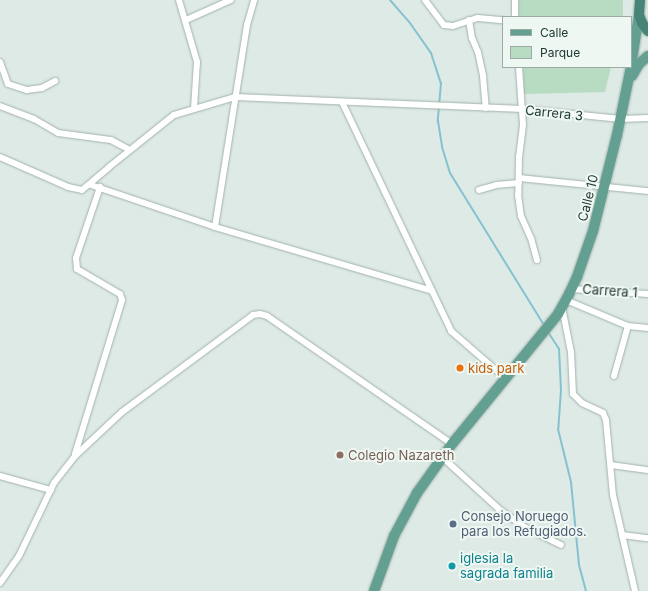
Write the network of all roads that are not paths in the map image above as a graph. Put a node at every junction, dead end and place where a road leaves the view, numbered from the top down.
1 (179, 0) edge
2 (231, 0) edge
3 (254, 0) edge
4 (425, 0) edge
5 (514, 0) edge
6 (640, 0) edge
7 (640, 15) junction
8 (515, 16) edge
9 (186, 20) junction
10 (469, 20) junction
11 (502, 20) edge
12 (648, 31) edge
13 (648, 56) edge
14 (632, 61) edge
15 (0, 62) edge
16 (519, 68) edge
17 (631, 68) edge
18 (55, 81) dead end
19 (628, 83) junction
20 (235, 97) junction
21 (342, 102) junction
22 (0, 106) edge
23 (194, 108) junction
24 (486, 108) junction
25 (523, 109) junction
26 (648, 118) edge
27 (620, 119) junction
28 (130, 150) junction
29 (0, 156) edge
30 (519, 180) junction
31 (91, 185) junction
32 (100, 187) junction
33 (604, 188) junction
34 (479, 190) dead end
35 (648, 192) edge
36 (215, 227) junction
37 (537, 260) dead end
38 (572, 289) junction
39 (432, 291) junction
40 (648, 294) edge
41 (562, 307) junction
42 (628, 326) junction
43 (648, 328) edge
44 (614, 376) dead end
45 (505, 378) junction
46 (452, 444) junction
47 (75, 456) junction
48 (442, 457) junction
49 (611, 465) junction
50 (648, 470) edge
51 (0, 476) edge
52 (51, 490) junction
53 (622, 535) junction
54 (648, 538) edge
55 (561, 545) dead end
56 (0, 583) edge
57 (374, 591) edge
58 (635, 591) edge

1 - 9 street
2 - 9 street
3 - 20 street
4 - 10 street
5 - 8 street
6 - 7 highway
7 - 12 highway
7 - 14 main road, Calle 10
9 - 23 street
10 - 11 street
10 - 24 street
13 - 19 main road, Calle 10
15 - 18 street
16 - 25 street
17 - 19 main road, Calle 10
19 - 27 main road, Calle 10
20 - 21 street, Carrera 3
20 - 23 street, Carrera 3
20 - 36 street
21 - 24 street, Carrera 3
21 - 39 street
22 - 28 street
23 - 28 street, Carrera 3
24 - 25 street, Carrera 3
25 - 27 street, Carrera 3
25 - 30 street
26 - 27 street, Carrera 3
27 - 33 main road, Calle 10
28 - 31 street, Carrera 3
29 - 31 street
30 - 33 street
30 - 34 street
30 - 37 street
31 - 32 street
32 - 36 street
32 - 47 street
33 - 35 street
33 - 38 main road, Calle 10
36 - 39 street
38 - 40 street, Carrera 1
38 - 41 main road, Calle 10
39 - 45 street
41 - 42 street
41 - 45 main road, Calle 10
41 - 49 street
42 - 43 street
42 - 44 street
45 - 46 main road, Calle 10
46 - 47 street
46 - 48 main road, Calle 10
47 - 52 street
48 - 55 street
48 - 57 main road, Calle 10
49 - 50 street
49 - 53 street
51 - 52 street
52 - 56 street
53 - 54 street
53 - 58 street

